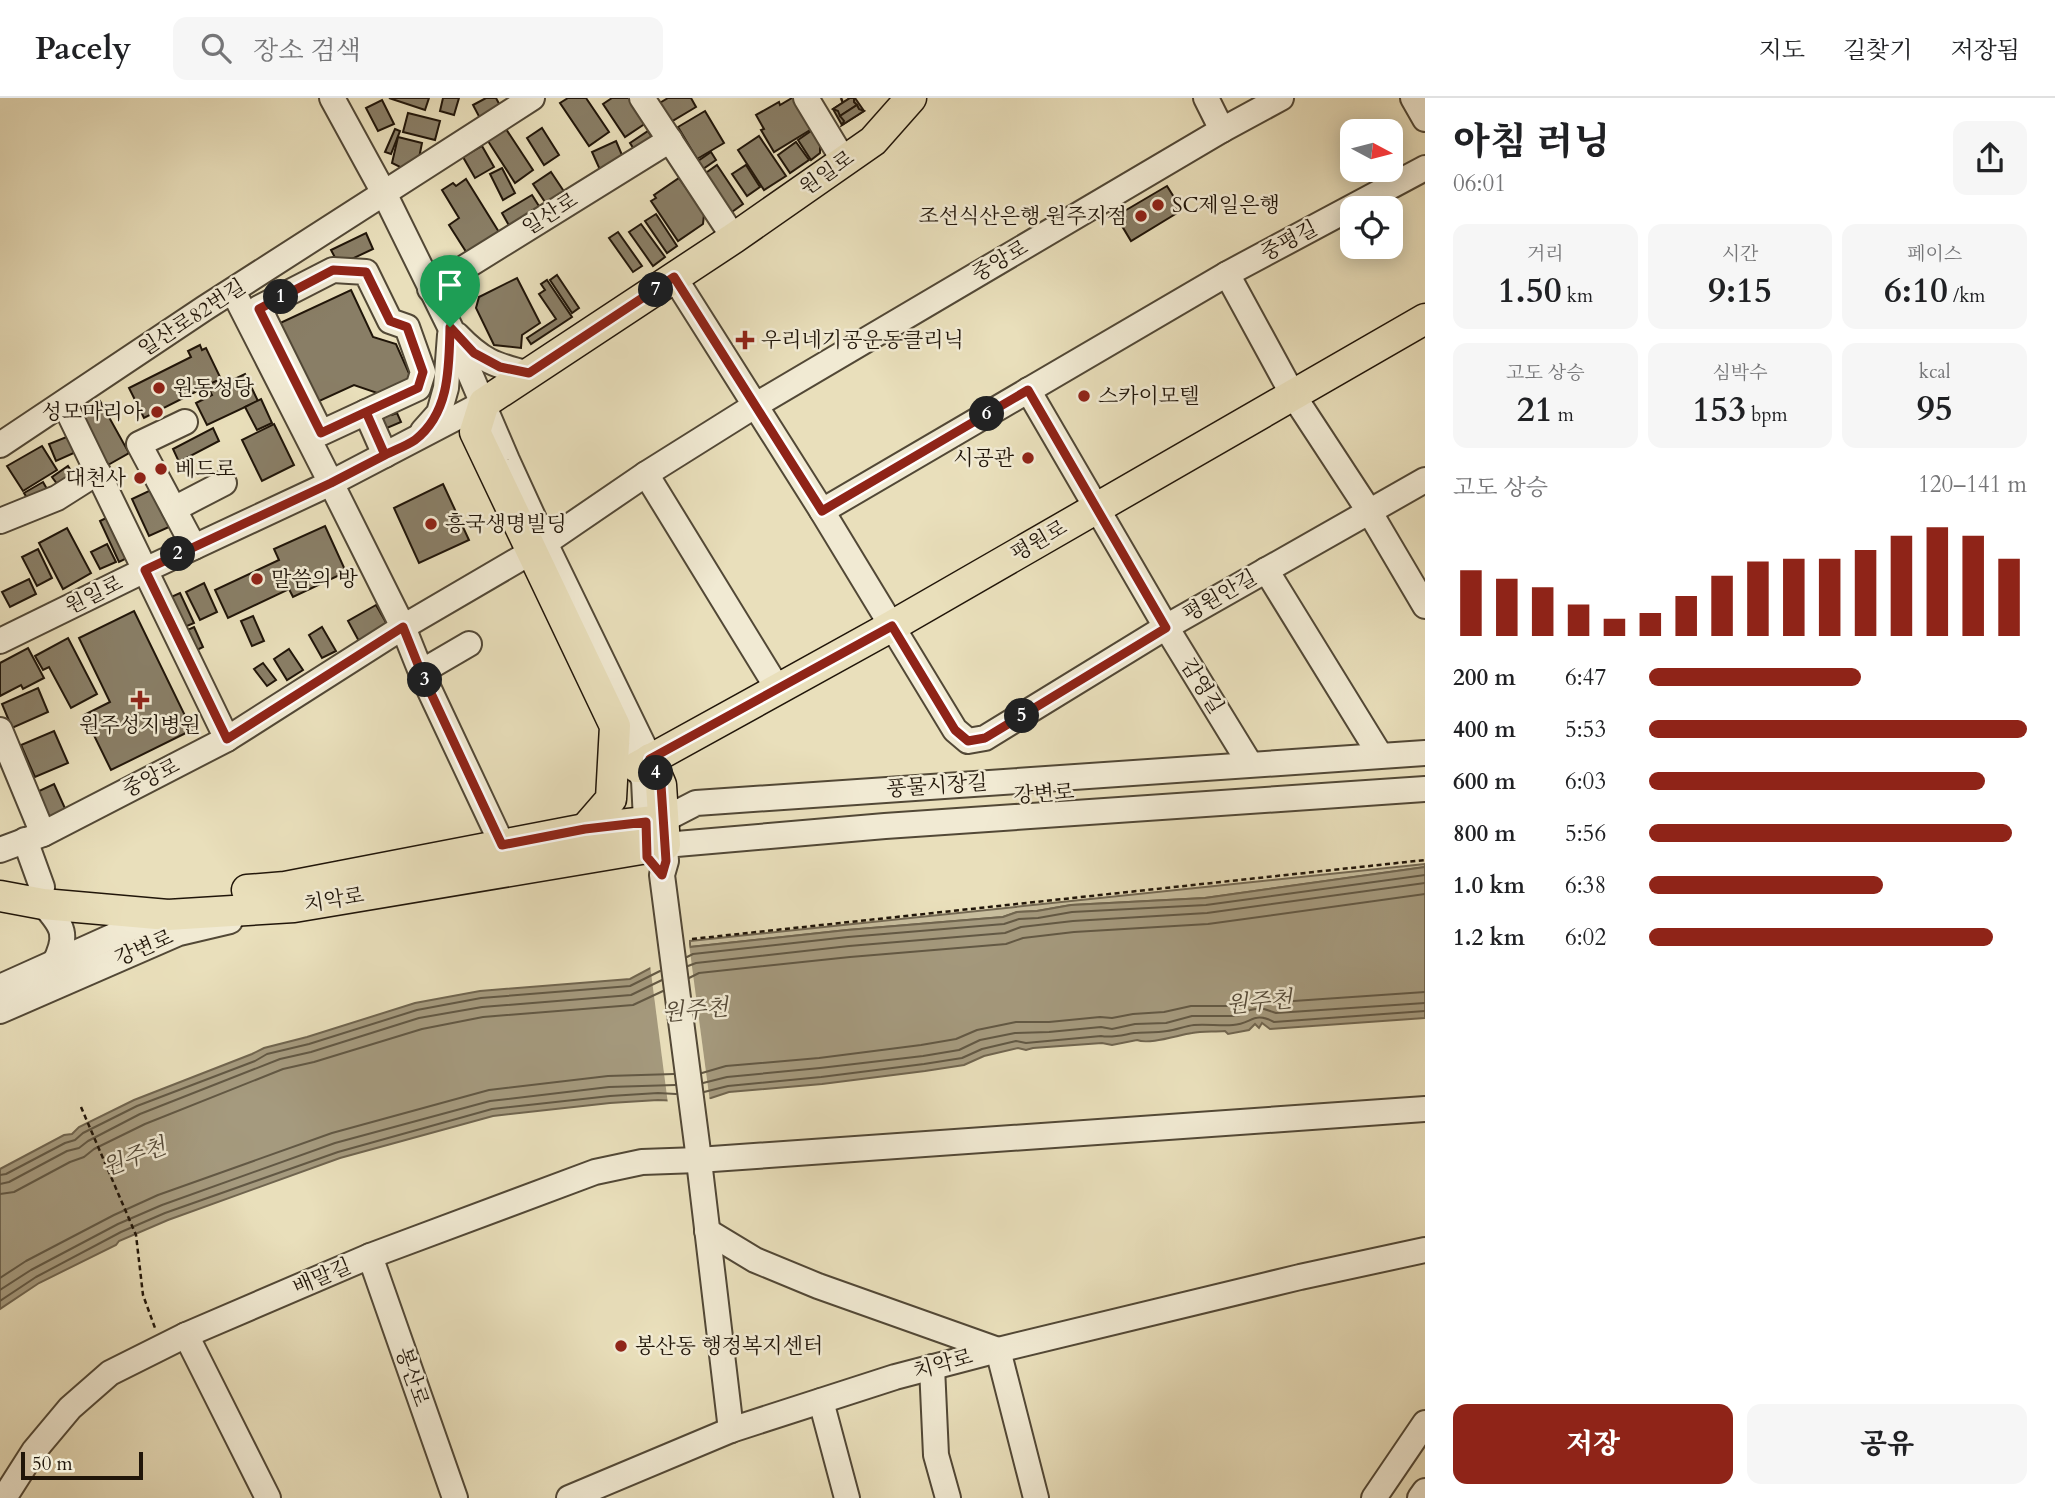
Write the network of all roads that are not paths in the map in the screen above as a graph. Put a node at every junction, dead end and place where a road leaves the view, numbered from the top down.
1 (332, 98) edge
2 (532, 98) edge
3 (642, 98) edge
4 (806, 98) edge
5 (911, 98) edge
6 (1206, 98) edge
7 (1281, 98) edge
8 (1413, 98) edge
9 (1425, 119) edge
10 (1222, 130) junction
11 (670, 140) junction
12 (844, 161) junction
13 (1425, 168) edge
14 (384, 192) junction
15 (734, 238) junction
16 (1227, 274) junction
17 (674, 277) junction
18 (430, 289) junction
19 (233, 291) junction
20 (1425, 318) edge
21 (450, 327) junction
22 (529, 373) junction
23 (1028, 390) junction
24 (1293, 394) junction
25 (64, 403) junction
26 (484, 403) junction
27 (756, 405) junction
28 (366, 412) junction
29 (185, 422) dead end
30 (415, 439) junction
31 (0, 445) edge
32 (385, 455) junction
33 (97, 472) junction
34 (646, 474) junction
35 (1425, 480) edge
36 (224, 483) dead end
37 (331, 483) junction
38 (1096, 508) junction
39 (174, 509) junction
40 (822, 511) junction
41 (1369, 511) junction
42 (0, 521) edge
43 (194, 547) junction
44 (539, 547) junction
45 (145, 570) junction
46 (1266, 570) junction
47 (1425, 606) edge
48 (892, 626) junction
49 (403, 627) junction
50 (1166, 628) junction
51 (0, 641) edge
52 (469, 644) dead end
53 (421, 672) junction
54 (778, 689) junction
55 (615, 726) junction
56 (0, 730) edge
57 (227, 739) junction
58 (1425, 754) edge
59 (1380, 755) junction
60 (644, 763) junction
61 (1250, 764) junction
62 (1425, 769) edge
63 (1425, 789) edge
64 (585, 829) junction
65 (655, 834) junction
66 (34, 837) junction
67 (502, 845) junction
68 (0, 850) edge
69 (0, 878) edge
70 (43, 895) junction
71 (0, 897) edge
72 (290, 897) junction
73 (168, 915) junction
74 (54, 964) junction
75 (0, 987) edge
76 (0, 1011) edge
77 (1425, 1109) edge
78 (698, 1152) junction
79 (707, 1231) junction
80 (1425, 1250) edge
81 (370, 1256) junction
82 (186, 1335) junction
83 (998, 1349) junction
84 (932, 1367) junction
85 (821, 1401) junction
86 (1425, 1423) edge
87 (731, 1430) junction
88 (4, 1498) edge
89 (268, 1498) edge
90 (455, 1498) edge
91 (569, 1498) edge
92 (847, 1498) edge
93 (948, 1498) edge
94 (1036, 1498) edge
95 (1374, 1498) edge

1 - 14 street
2 - 14 street
3 - 11 street
4 - 12 street
5 - 12 main road, 원일로
6 - 10 street
7 - 10 street, 중앙로
8 - 9 street
10 - 27 street, 중앙로
11 - 15 street
11 - 18 street, 일산로
12 - 15 main road, 원일로
13 - 16 street, 중평길
14 - 18 street
14 - 19 street, 일산로82번길
15 - 17 main road, 원일로
16 - 23 street
16 - 24 street
17 - 22 main road, 원일로
17 - 27 street
18 - 21 street
19 - 25 street, 일산로82번길
19 - 37 street
20 - 24 main road, 평원로
21 - 22 street
21 - 26 street
21 - 30 street
22 - 26 main road, 원일로
23 - 38 street, 감영길
23 - 40 street
24 - 38 main road, 평원로
24 - 41 street
25 - 31 street, 일산로82번길
25 - 33 street
26 - 30 street, 원일로
26 - 44 main road
27 - 34 street, 중앙로
27 - 40 street
28 - 28 street
28 - 32 street
29 - 39 street
30 - 32 street, 원일로
32 - 37 street, 원일로
33 - 42 street
33 - 45 street
34 - 44 street, 중앙로
34 - 54 street
35 - 41 street, 평원안길
36 - 39 street
37 - 43 street, 원일로
37 - 49 street
38 - 48 main road, 평원로
38 - 50 street, 감영길
39 - 43 street
40 - 48 street
41 - 46 street, 평원안길
41 - 47 street
43 - 45 street, 원일로
44 - 49 street, 중앙로
44 - 55 main road
44 - 60 street
45 - 51 street, 원일로
45 - 57 street
46 - 50 street, 평원안길
46 - 59 street, 평원안길
48 - 50 street, 평원안길
48 - 54 main road, 평원로
49 - 53 street
49 - 57 street, 중앙로
50 - 61 street, 감영길
52 - 53 street
53 - 67 street
54 - 60 main road, 평원로
55 - 60 street
55 - 64 main road
56 - 66 street
57 - 66 street, 중앙로
58 - 59 street, 풍물시장길
59 - 61 street, 풍물시장길
60 - 65 main road
61 - 65 street, 풍물시장길
62 - 65 street, 강변로
63 - 65 street, 강변로
64 - 65 main road, 치악로
64 - 67 main road, 치악로
65 - 72 main road, 치악로
65 - 78 street
66 - 68 street, 중앙로
66 - 70 street
67 - 72 main road, 치악로
69 - 70 main road, 치악로
70 - 71 main road, 치악로
70 - 72 main road, 치악로
70 - 73 main road, 치악로
70 - 74 street
72 - 73 main road, 강변로
72 - 76 street, 강변로
73 - 74 street, 강변로
74 - 75 street, 강변로
77 - 78 street, 배말길
78 - 79 street
78 - 81 street, 배말길
79 - 83 street
79 - 87 street
80 - 83 street, 치악로
81 - 82 street, 배말길
81 - 90 street, 봉산로
82 - 88 street, 배말길
82 - 89 street
83 - 84 street, 치악로
83 - 94 street
84 - 85 street, 치악로
84 - 93 street
85 - 87 street, 치악로
85 - 92 street
86 - 95 street
87 - 91 street

